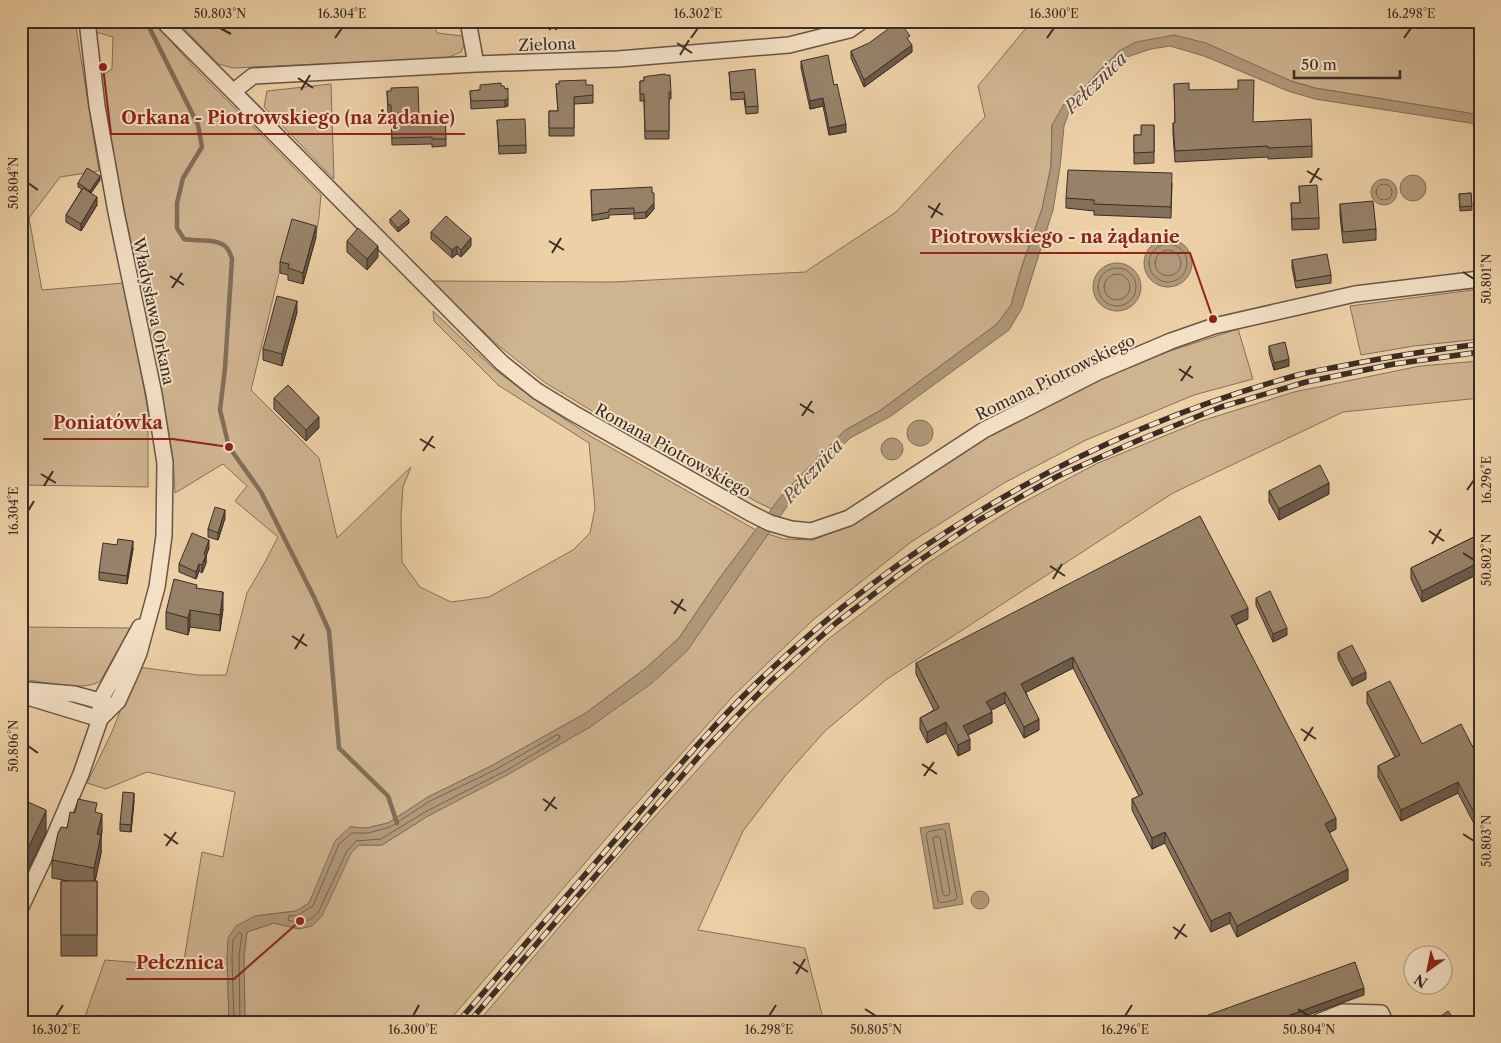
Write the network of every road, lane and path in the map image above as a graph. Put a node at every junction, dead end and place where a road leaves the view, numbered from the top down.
1 (87, 21) edge
2 (163, 21) edge
3 (468, 21) edge
4 (862, 21) edge
5 (476, 64) junction
6 (234, 91) junction
7 (1480, 279) edge
8 (151, 609) junction
9 (21, 690) edge
10 (21, 695) edge
11 (100, 701) junction
12 (100, 719) junction
13 (21, 907) edge
14 (1345, 1017) edge
15 (1318, 1022) edge
16 (1385, 1022) edge

1 - 8 street, Władysława Orkana
2 - 6 street, Romana Piotrowskiego
3 - 5 street
4 - 5 street, Zielona
5 - 6 street, Zielona
6 - 7 street, Romana Piotrowskiego
8 - 11 street, Władysława Orkana
8 - 12 street, Władysława Orkana
9 - 11 street
10 - 12 street
11 - 12 street, Władysława Orkana
12 - 13 street, Władysława Orkana
14 - 15 street
14 - 16 street

